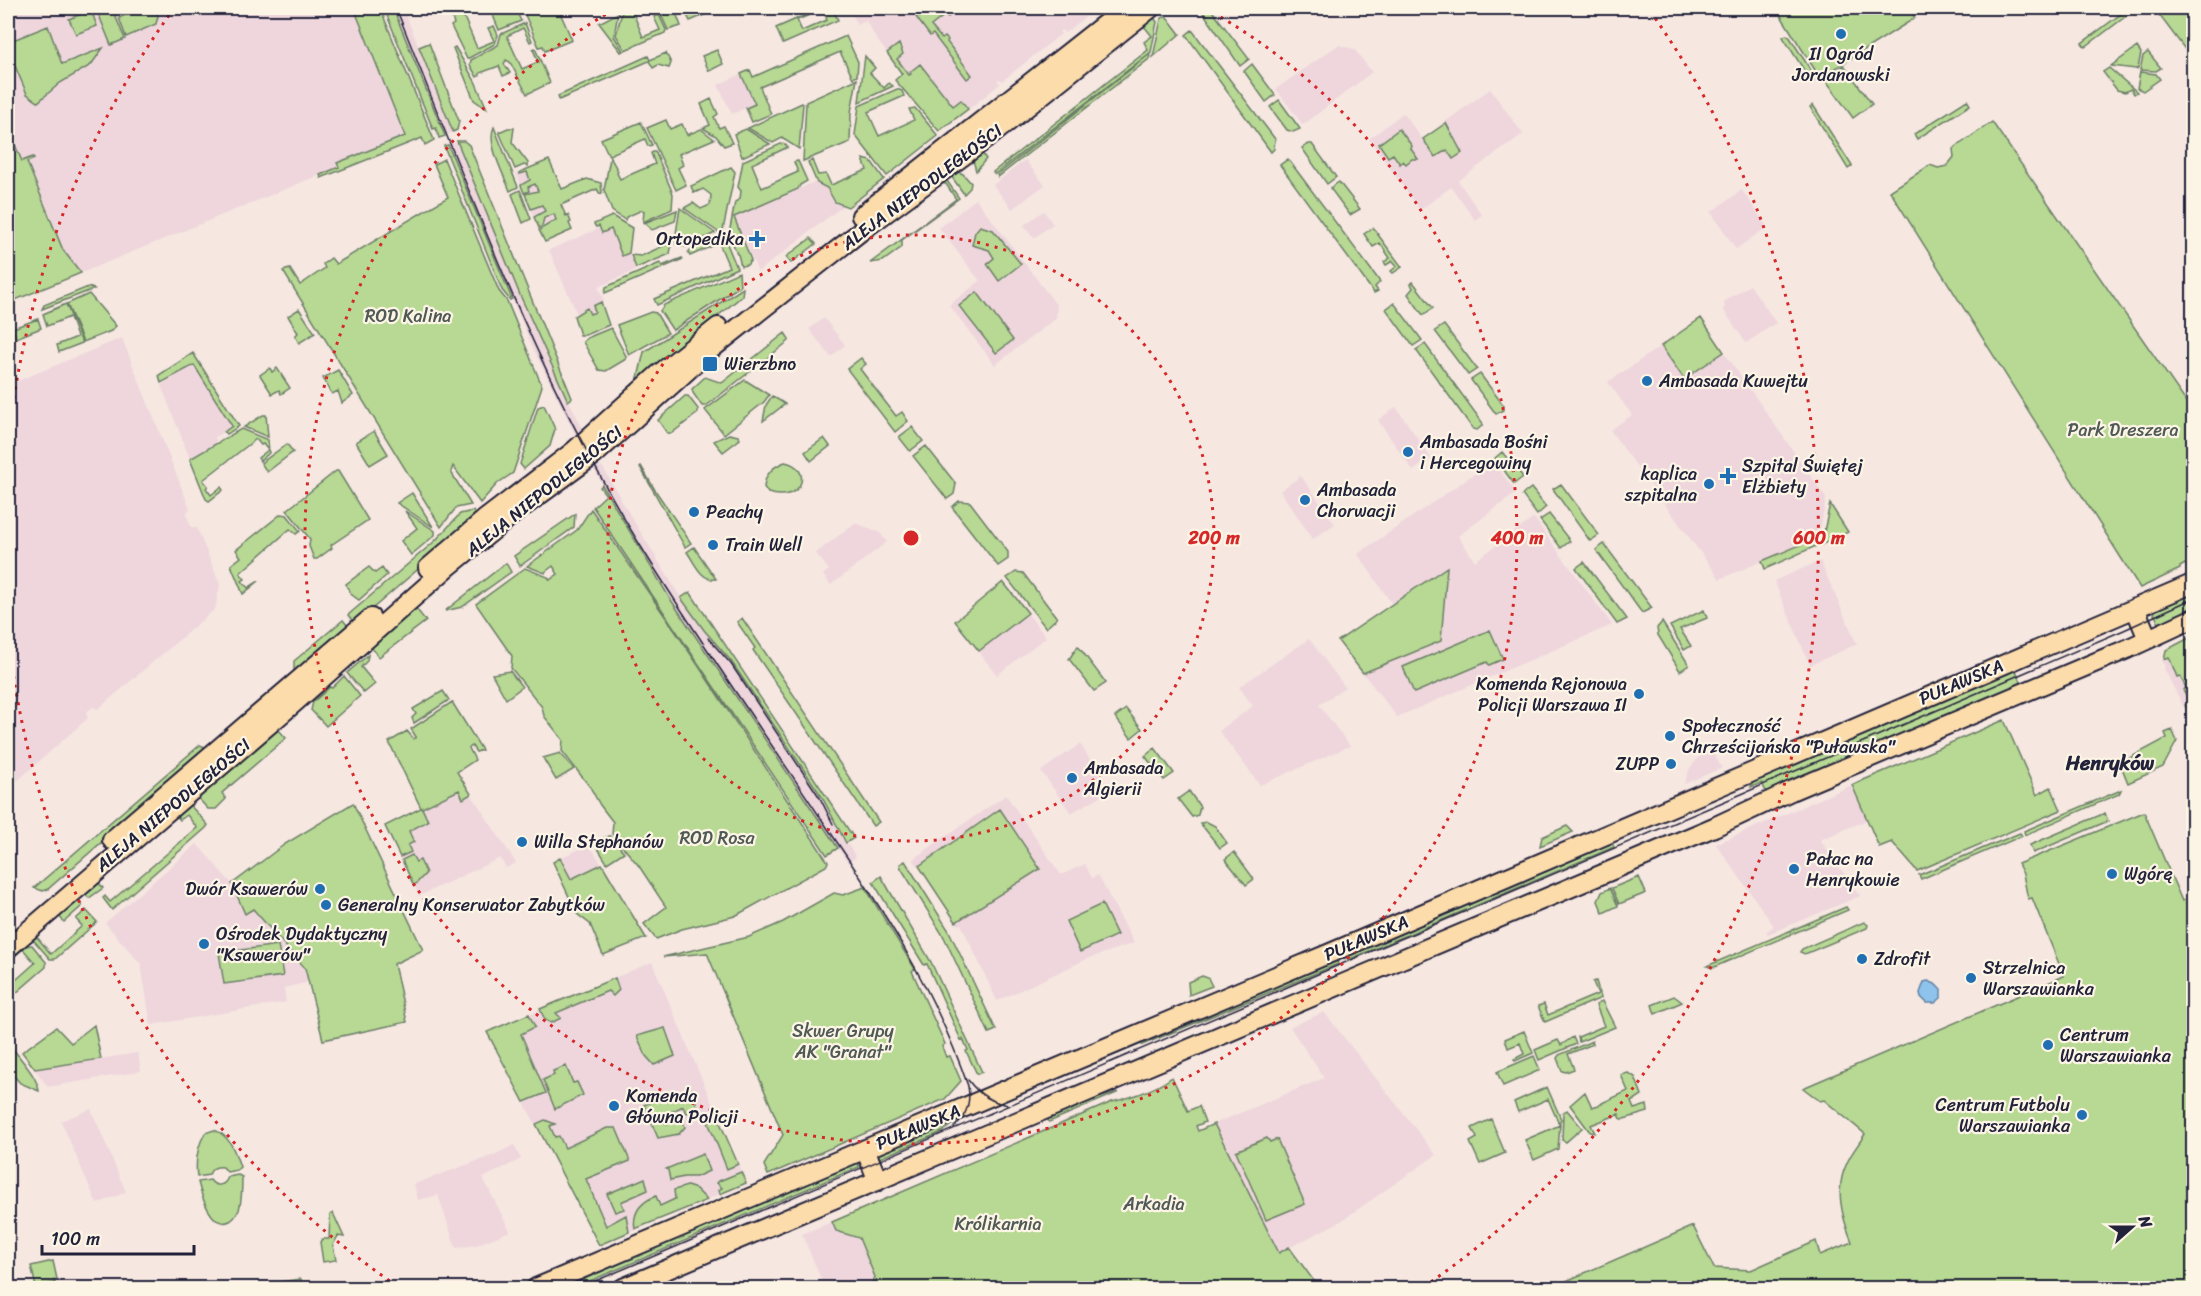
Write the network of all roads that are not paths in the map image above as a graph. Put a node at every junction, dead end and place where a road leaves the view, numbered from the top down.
1 (1125, 8) edge
2 (1150, 8) edge
3 (973, 129) junction
4 (960, 159) junction
5 (2193, 583) edge
6 (2135, 608) junction
7 (2193, 618) edge
8 (2148, 639) junction
9 (287, 699) junction
10 (8, 932) edge
11 (8, 948) edge
12 (865, 1149) junction
13 (878, 1181) junction
14 (536, 1288) edge
15 (623, 1288) edge

1 - 3 main road, ALEJA NIEPODLEGŁOŚCI
2 - 4 main road, ALEJA NIEPODLEGŁOŚCI
3 - 4 main road
3 - 9 main road, ALEJA NIEPODLEGŁOŚCI
4 - 9 main road, ALEJA NIEPODLEGŁOŚCI
5 - 6 main road, PUŁAWSKA
6 - 8 main road
6 - 12 main road, PUŁAWSKA
7 - 8 main road, PUŁAWSKA
8 - 13 main road, PUŁAWSKA
9 - 10 main road, ALEJA NIEPODLEGŁOŚCI
9 - 11 main road, ALEJA NIEPODLEGŁOŚCI
12 - 13 main road
12 - 14 main road, PUŁAWSKA
13 - 15 main road, PUŁAWSKA

